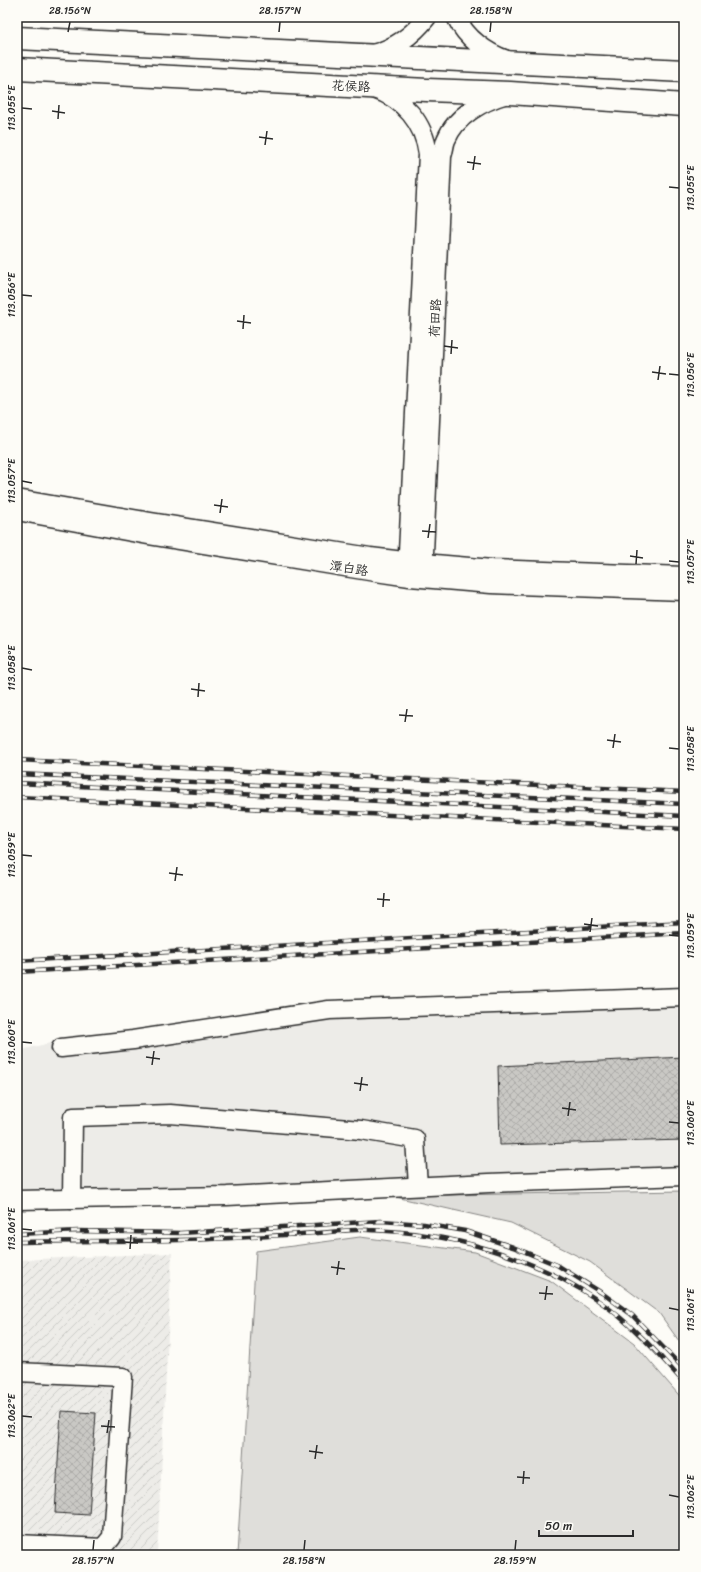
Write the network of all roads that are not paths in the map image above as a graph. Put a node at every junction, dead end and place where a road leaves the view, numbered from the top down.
1 (427, 17) edge
2 (456, 17) edge
3 (17, 38) edge
4 (370, 55) junction
5 (514, 62) junction
6 (17, 69) edge
7 (684, 71) edge
8 (368, 87) junction
9 (510, 93) junction
10 (684, 105) edge
11 (17, 499) edge
12 (17, 511) edge
13 (418, 523) junction
14 (367, 556) junction
15 (462, 566) junction
16 (415, 570) junction
17 (684, 576) edge
18 (684, 591) edge
19 (684, 997) edge
20 (61, 1048) dead end
21 (684, 1176) edge
22 (418, 1186) junction
23 (72, 1198) junction
24 (17, 1200) edge
25 (17, 1372) edge
26 (17, 1544) edge

1 - 4 street
2 - 5 street
3 - 4 main road
4 - 5 main road
5 - 7 main road
6 - 8 main road, 花侯路
8 - 9 main road, 花侯路
8 - 13 street, 荷田路
9 - 10 main road, 花侯路
9 - 13 street, 荷田路
11 - 14 street, 潭白路
12 - 16 street, 潭白路
13 - 14 street
13 - 15 street
13 - 16 street, 荷田路
14 - 16 street, 潭白路
15 - 16 street, 潭白路
15 - 17 street, 潭白路
16 - 18 street, 潭白路
19 - 20 street
21 - 22 street
22 - 23 street
22 - 23 street
23 - 24 street
25 - 26 street

